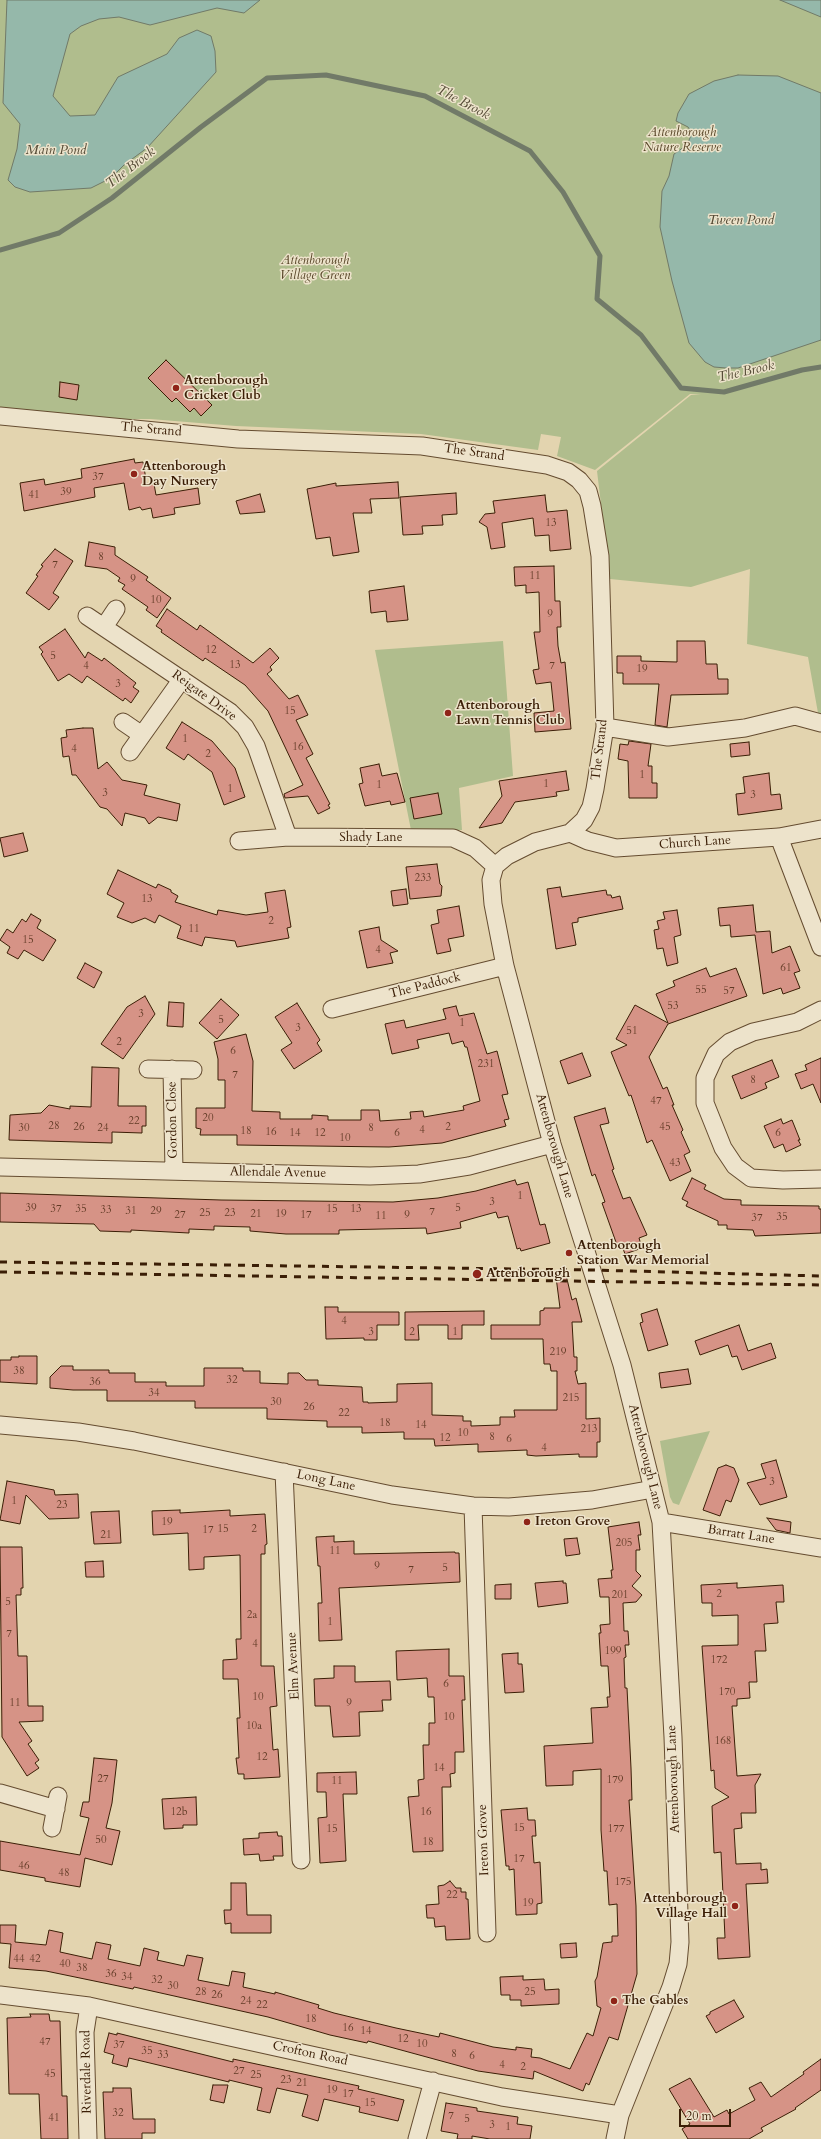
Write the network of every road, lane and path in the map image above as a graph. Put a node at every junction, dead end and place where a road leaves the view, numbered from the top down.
1 (0, 416) edge
2 (116, 608) dead end
3 (87, 616) dead end
4 (104, 627) junction
5 (182, 679) junction
6 (123, 722) dead end
7 (821, 723) edge
8 (605, 727) junction
9 (142, 736) junction
10 (130, 752) dead end
11 (821, 829) edge
12 (570, 833) junction
13 (288, 837) junction
14 (779, 837) junction
15 (239, 841) dead end
16 (495, 866) junction
17 (821, 947) edge
18 (505, 966) junction
19 (339, 1003) dead end
20 (821, 1010) edge
21 (148, 1069) dead end
22 (172, 1069) junction
23 (193, 1070) dead end
24 (552, 1144) junction
25 (0, 1167) edge
26 (174, 1171) junction
27 (821, 1179) edge
28 (0, 1425) edge
29 (284, 1472) junction
30 (653, 1489) junction
31 (473, 1506) junction
32 (661, 1522) junction
33 (821, 1548) edge
34 (0, 1793) edge
35 (52, 1828) dead end
36 (301, 1860) dead end
37 (487, 1933) dead end
38 (0, 1994) edge
39 (89, 2006) junction
40 (433, 2081) junction
41 (620, 2114) junction
42 (88, 2139) edge
43 (417, 2139) edge
44 (615, 2139) edge

1 - 8 street, The Strand
2 - 4 street
3 - 4 street, Reigate Drive
4 - 5 street, Reigate Drive
5 - 9 street
5 - 13 street, Reigate Drive
6 - 9 street
7 - 8 street
8 - 12 street, The Strand
9 - 10 street
11 - 14 street, Church Lane
12 - 14 street, Church Lane
12 - 16 street
13 - 15 street, Shady Lane
13 - 16 street, Shady Lane
14 - 17 street
16 - 18 street, Attenborough Lane
18 - 19 street, The Paddock
18 - 24 street, Attenborough Lane
20 - 27 street
21 - 22 street, Gordon Close
22 - 23 street, Gordon Close
22 - 26 street, Gordon Close
24 - 26 street, Allendale Avenue
24 - 30 street, Attenborough Lane
25 - 26 street, Allendale Avenue
28 - 29 street, Long Lane
29 - 31 street, Long Lane
29 - 36 street, Elm Avenue
30 - 31 street, Long Lane
30 - 32 street, Attenborough Lane
31 - 37 street, Ireton Grove
32 - 33 street, Barratt Lane
32 - 41 street, Attenborough Lane
34 - 35 street
38 - 39 street, Crofton Road
39 - 40 street, Crofton Road
39 - 42 street, Riverdale Road
40 - 41 street, Crofton Road
40 - 43 street
41 - 44 street, Attenborough Lane

